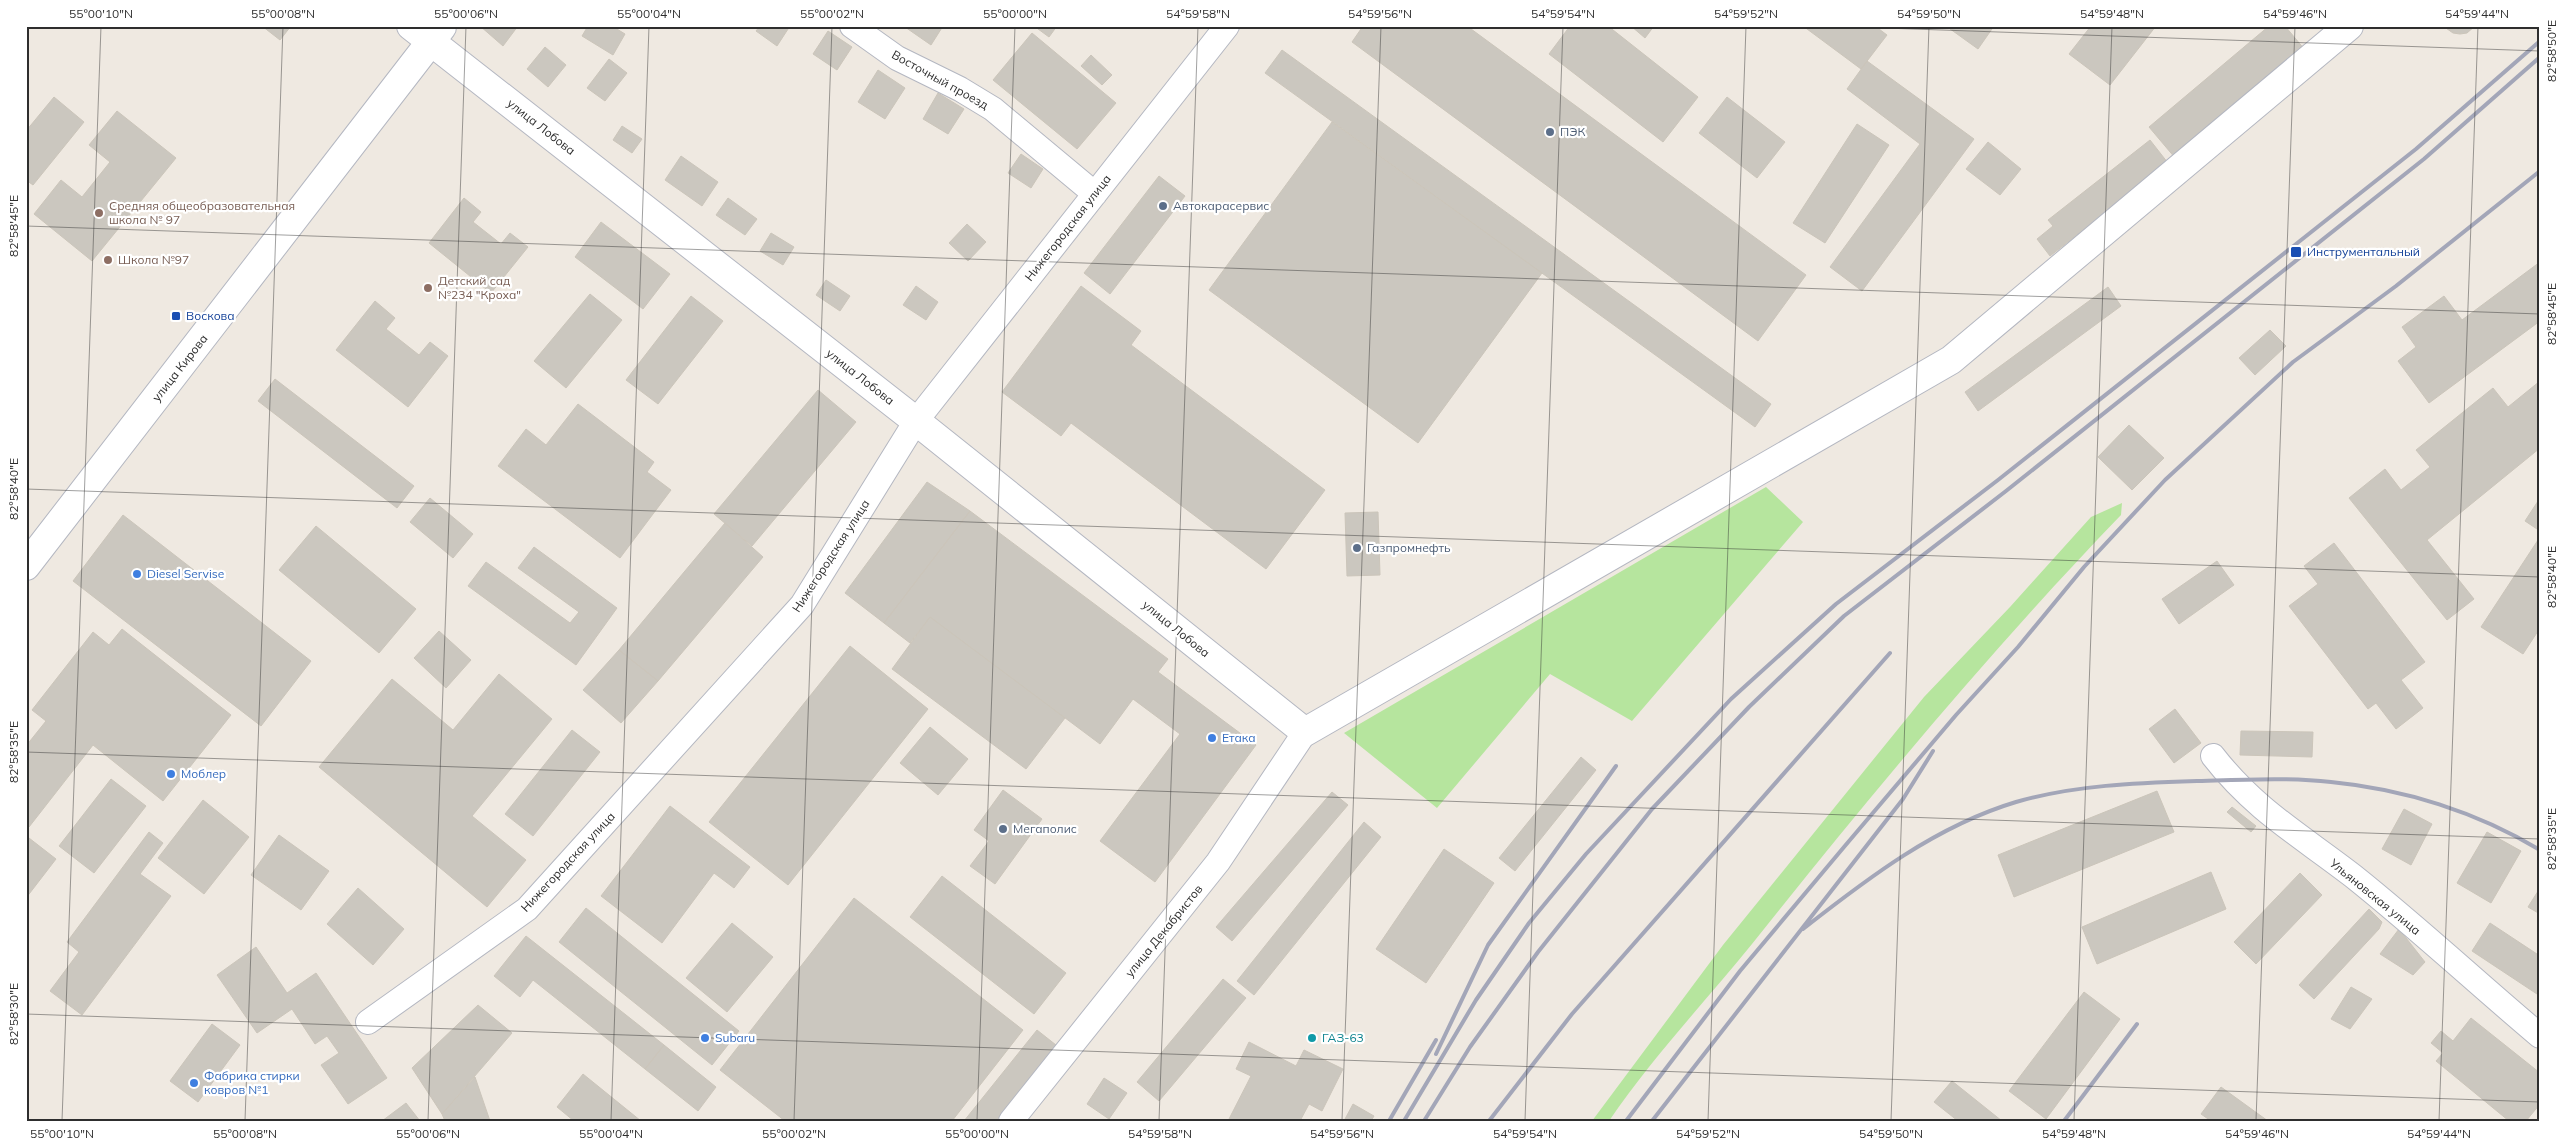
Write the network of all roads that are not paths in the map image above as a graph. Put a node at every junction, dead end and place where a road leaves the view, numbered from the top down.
1 (852, 26) edge
2 (1227, 26) edge
3 (2349, 26) edge
4 (429, 31) edge
5 (1095, 194) junction
6 (916, 421) junction
7 (26, 566) edge
8 (1305, 732) junction
9 (2213, 756) dead end
10 (368, 1022) dead end
11 (2540, 1036) edge
12 (1011, 1121) edge

1 - 5 street, Восточный проезд
2 - 5 street, Нижегородская улица
3 - 8 street
4 - 6 street, улица Лобова
4 - 7 street, улица Кирова
5 - 6 street, Нижегородская улица
6 - 8 street, улица Лобова
6 - 10 street, Нижегородская улица
8 - 12 street, улица Декабристов
9 - 11 street, Ульяновская улица

